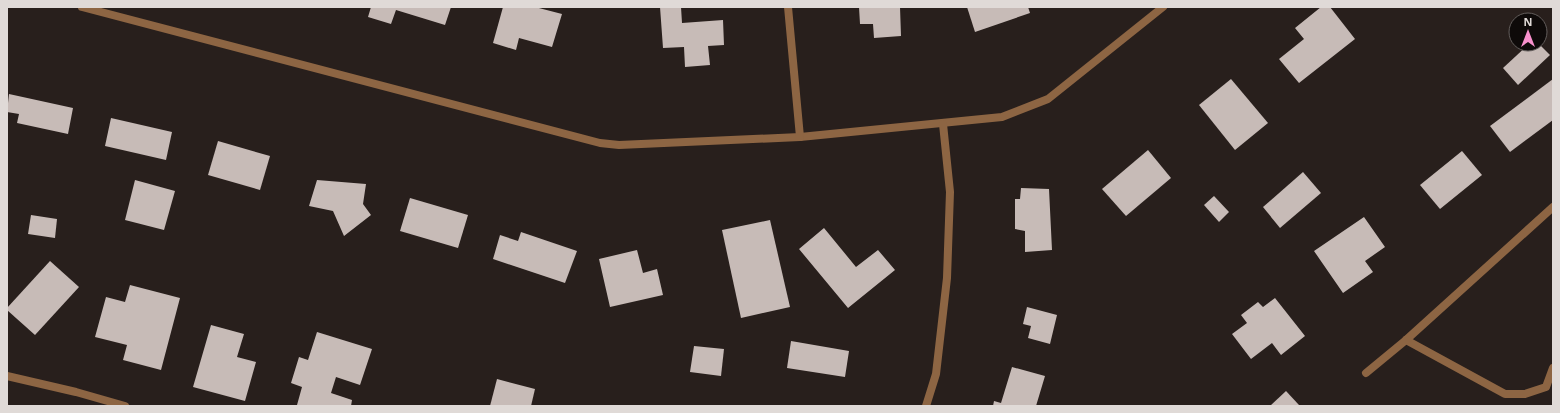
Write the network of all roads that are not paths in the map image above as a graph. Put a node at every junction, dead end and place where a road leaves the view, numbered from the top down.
1 (82, 7) edge
2 (788, 7) edge
3 (1163, 7) edge
4 (943, 124) junction
5 (800, 137) junction
6 (1553, 207) edge
7 (1406, 340) junction
8 (1553, 368) edge
9 (1366, 373) dead end
10 (7, 376) edge
11 (125, 406) edge
12 (926, 406) edge

1 - 5 street
2 - 5 street
3 - 4 street
4 - 5 street
4 - 12 street
6 - 7 street
7 - 8 street
7 - 9 street
10 - 11 street

